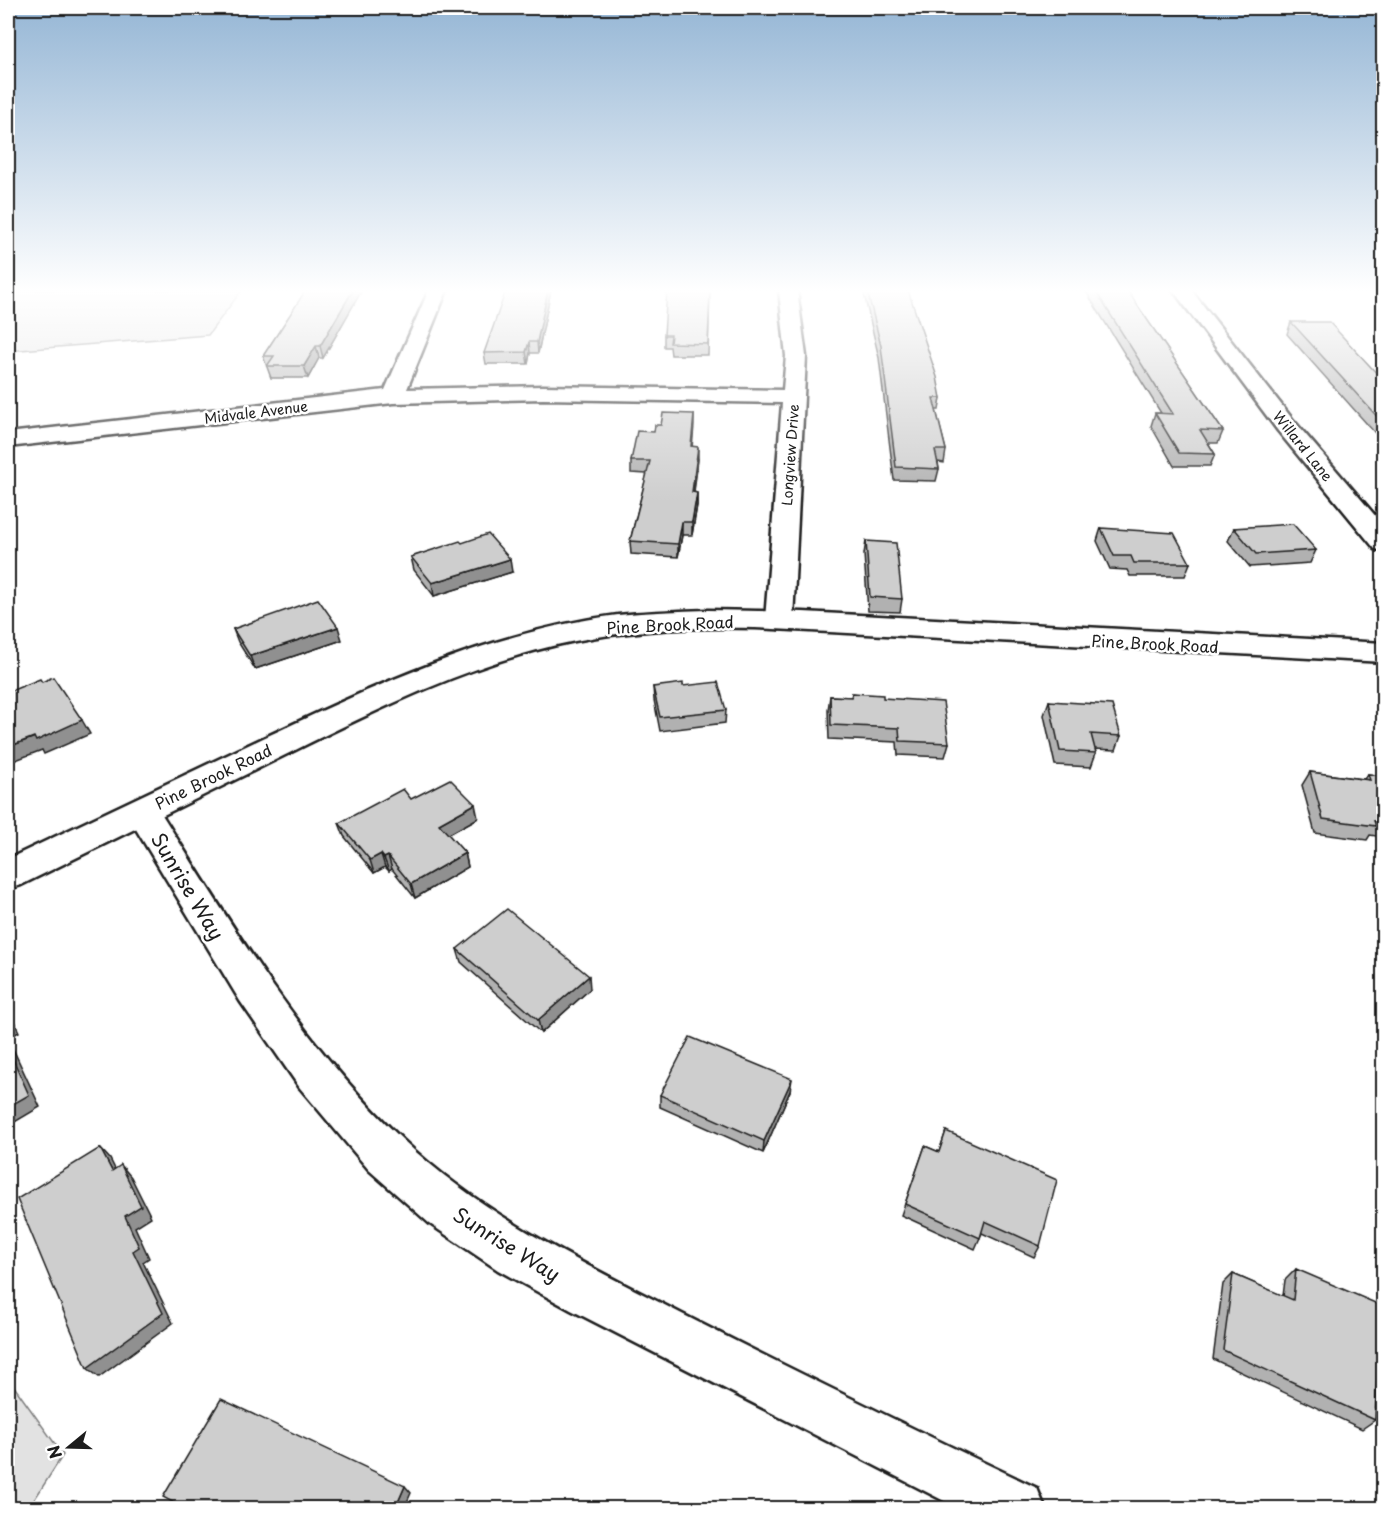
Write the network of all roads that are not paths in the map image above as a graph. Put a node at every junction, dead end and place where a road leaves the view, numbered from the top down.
1 (408, 361) edge
2 (796, 361) edge
3 (1236, 361) edge
4 (393, 396) junction
5 (794, 397) junction
6 (8, 440) edge
7 (1383, 543) edge
8 (779, 620) junction
9 (1383, 653) edge
10 (142, 810) junction
11 (8, 875) edge
12 (1017, 1509) edge

1 - 4 street
2 - 5 street, Longview Drive
3 - 7 street, Willard Lane
4 - 5 street, Midvale Avenue
4 - 6 street, Midvale Avenue
5 - 8 street, Longview Drive
8 - 9 street, Pine Brook Road
8 - 10 street, Pine Brook Road
10 - 11 street, Pine Brook Road
10 - 12 street, Sunrise Way

